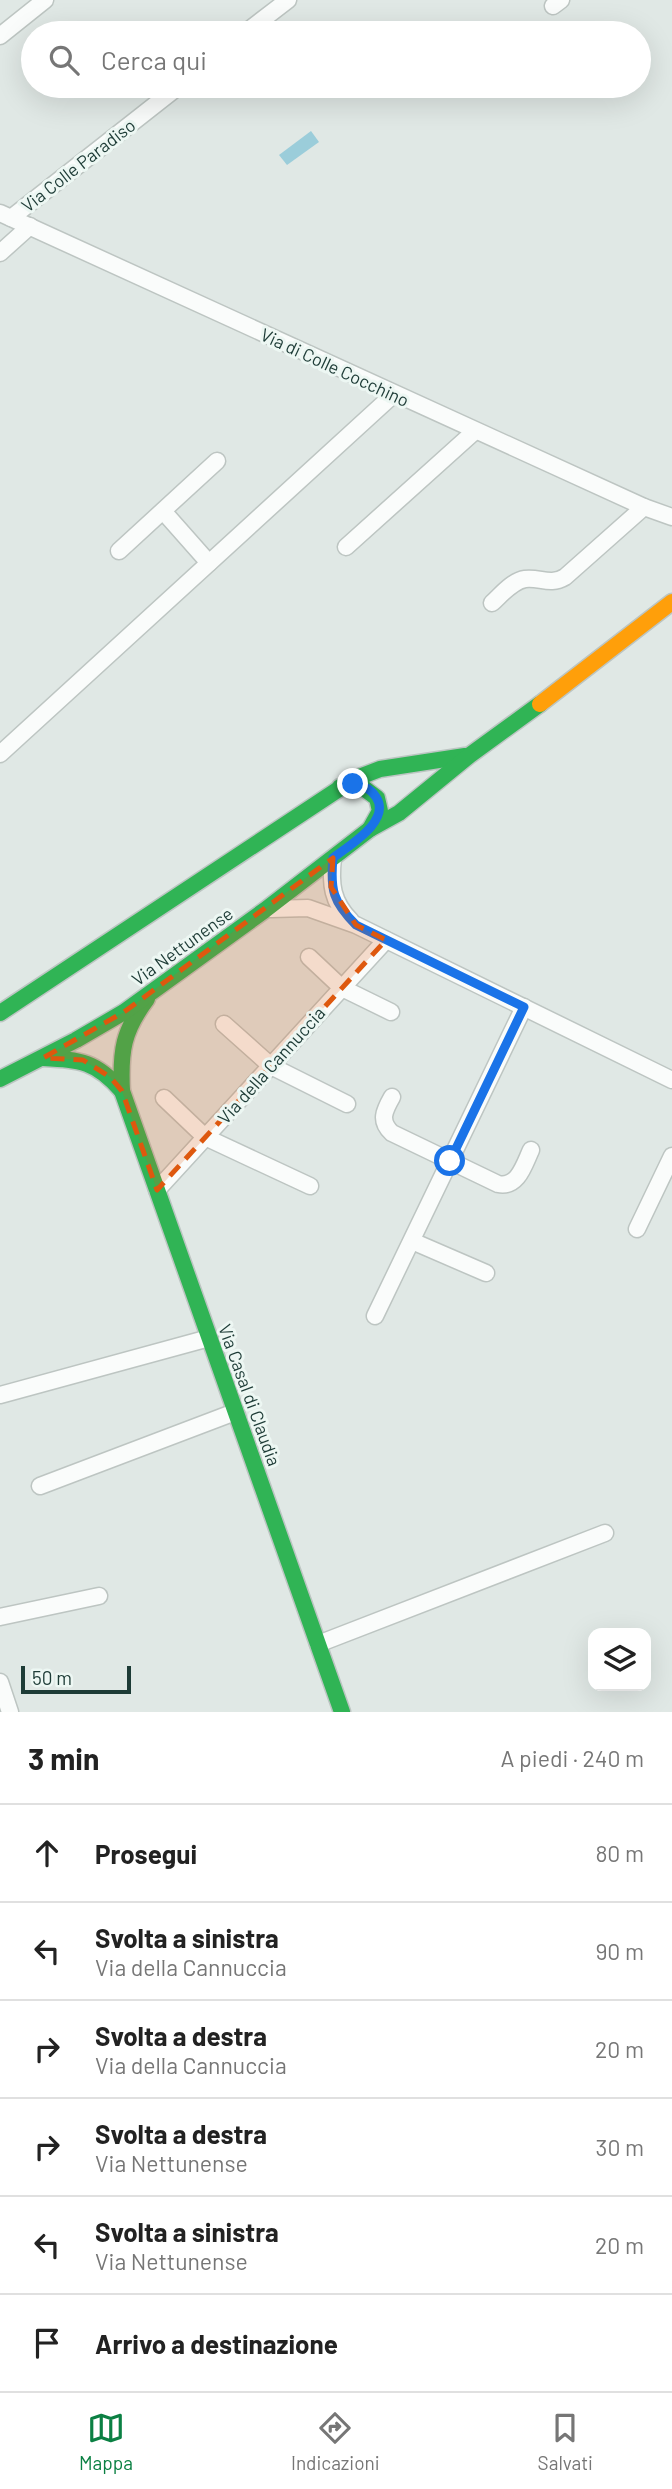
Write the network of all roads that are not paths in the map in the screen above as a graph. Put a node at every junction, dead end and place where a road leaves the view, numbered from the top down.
1 (45, 0) edge
2 (288, 0) edge
3 (261, 21) edge
4 (0, 36) edge
5 (163, 98) edge
6 (5, 216) edge
7 (30, 226) junction
8 (0, 253) edge
9 (394, 394) junction
10 (475, 430) junction
11 (217, 461) dead end
12 (644, 507) junction
13 (163, 511) junction
14 (672, 517) edge
15 (346, 547) dead end
16 (119, 551) dead end
17 (209, 564) junction
18 (672, 602) edge
19 (492, 603) dead end
20 (0, 754) edge
21 (470, 755) junction
22 (340, 786) junction
23 (370, 829) junction
24 (333, 858) junction
25 (265, 910) junction
26 (356, 925) junction
27 (386, 940) junction
28 (309, 957) dead end
29 (38, 986) junction
30 (342, 988) junction
31 (153, 991) junction
32 (0, 1005) edge
33 (524, 1007) junction
34 (391, 1012) dead end
35 (0, 1013) edge
36 (224, 1024) dead end
37 (43, 1058) junction
38 (271, 1066) junction
39 (2, 1078) edge
40 (672, 1080) edge
41 (122, 1091) junction
42 (391, 1097) dead end
43 (164, 1098) dead end
44 (348, 1104) dead end
45 (205, 1137) junction
46 (531, 1150) dead end
47 (672, 1156) edge
48 (450, 1161) junction
49 (310, 1186) dead end
50 (157, 1190) junction
51 (636, 1229) dead end
52 (412, 1241) junction
53 (486, 1273) dead end
54 (375, 1316) dead end
55 (209, 1338) junction
56 (0, 1395) edge
57 (235, 1412) junction
58 (40, 1486) dead end
59 (605, 1533) dead end
60 (99, 1596) dead end
61 (0, 1617) edge
62 (318, 1644) junction
63 (0, 1682) edge
64 (10, 1712) edge
65 (342, 1712) edge

1 - 4 street
2 - 3 street
5 - 6 street, Via Colle Paradiso
6 - 7 street, Via di Colle Cocchino
7 - 8 street
7 - 9 street, Via di Colle Cocchino
9 - 10 street, Via di Colle Cocchino
9 - 17 street
10 - 12 street, Via di Colle Cocchino
10 - 15 street
11 - 13 street
12 - 14 street, Via di Colle Cocchino
12 - 19 street
13 - 16 street
13 - 17 street
17 - 20 street
18 - 21 main road, Via Nettunense
21 - 22 main road, Via Nettunense
21 - 23 main road, Via Nettunense
22 - 23 main road
22 - 29 main road, Via Nettunense
23 - 24 main road, Via Nettunense
24 - 25 main road, Via Nettunense
24 - 26 street
25 - 26 street
25 - 31 main road, Via Nettunense
26 - 27 street
27 - 30 street, Via della Cannuccia
27 - 33 street
28 - 30 street
29 - 32 street
29 - 35 main road, Via Nettunense
30 - 34 street
30 - 38 street, Via della Cannuccia
31 - 37 main road, Via Nettunense
31 - 41 main road, Via Casal di Claudia
33 - 40 street
33 - 48 street
36 - 38 street
37 - 39 main road, Via Nettunense
37 - 41 main road, Via Casal di Claudia
38 - 44 street
38 - 45 street, Via della Cannuccia
41 - 50 main road, Via Casal di Claudia
42 - 48 street
43 - 45 street
45 - 49 street
45 - 50 street, Via della Cannuccia
46 - 48 street
47 - 51 street
48 - 52 street
50 - 55 main road, Via Casal di Claudia
52 - 53 street
52 - 54 street
55 - 56 street
55 - 57 main road, Via Casal di Claudia
57 - 58 street
57 - 62 main road, Via Casal di Claudia
59 - 62 street
60 - 61 street
62 - 65 main road, Via Casal di Claudia
63 - 64 street

